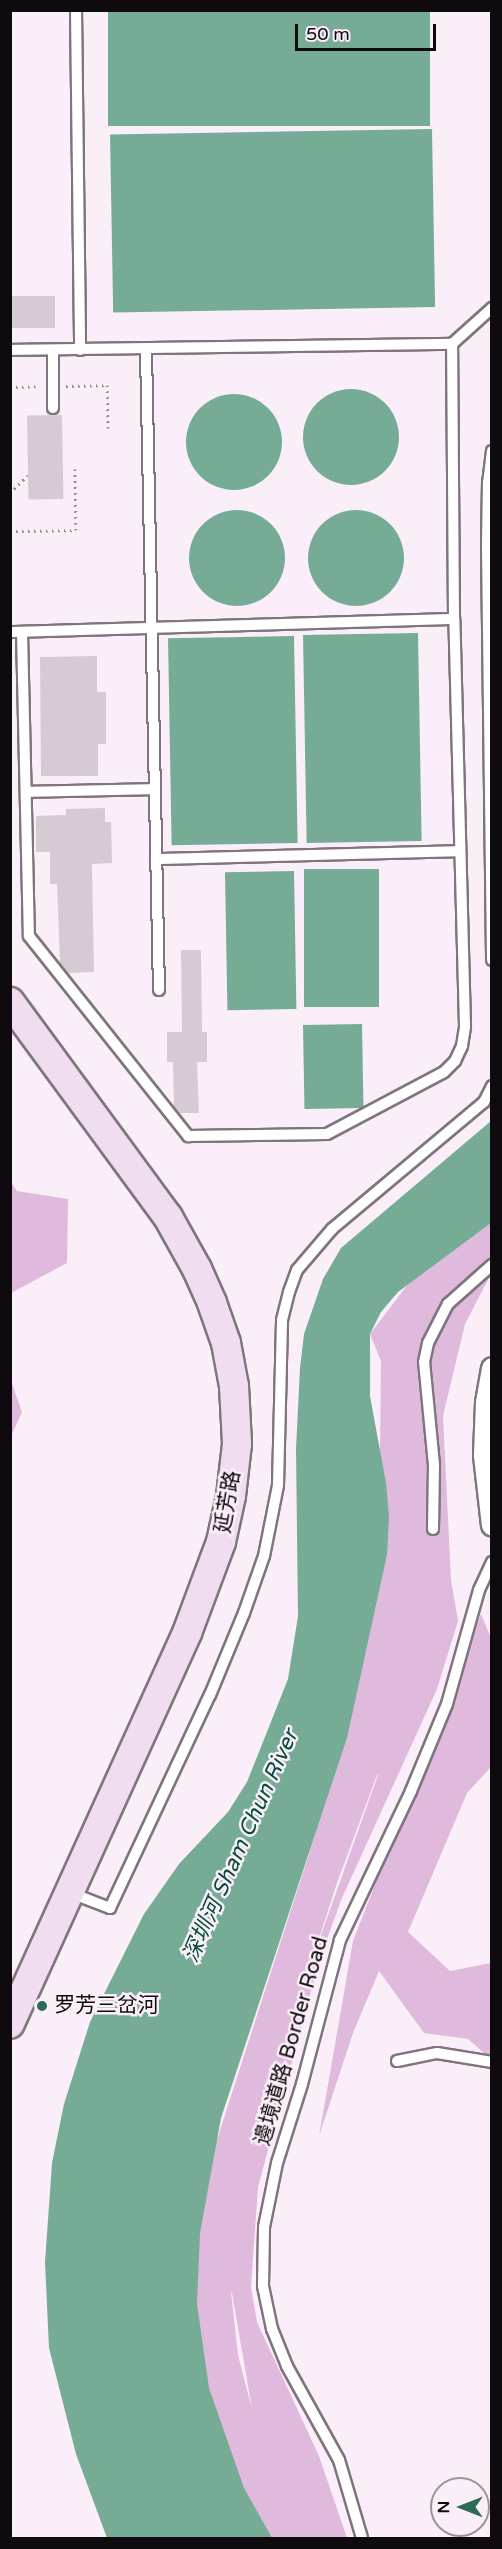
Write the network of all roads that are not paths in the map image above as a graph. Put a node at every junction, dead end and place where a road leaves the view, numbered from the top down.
1 (76, 10) edge
2 (490, 311) edge
3 (452, 344) junction
4 (53, 350) junction
5 (80, 350) junction
6 (146, 350) junction
7 (10, 351) edge
8 (53, 408) dead end
9 (492, 451) edge
10 (454, 619) junction
11 (150, 629) junction
12 (16, 632) edge
13 (154, 789) junction
14 (26, 792) junction
15 (460, 851) junction
16 (156, 859) junction
17 (492, 960) edge
18 (159, 990) dead end
19 (10, 1002) edge
20 (492, 1086) edge
21 (492, 1265) edge
22 (492, 1368) edge
23 (492, 1525) edge
24 (433, 1529) dead end
25 (492, 1562) edge
26 (70, 1893) junction
27 (10, 2024) edge
28 (397, 2061) dead end
29 (492, 2062) edge
30 (362, 2538) edge

1 - 5 lane
2 - 3 lane
3 - 6 lane
3 - 10 lane
4 - 5 lane
4 - 7 lane
4 - 8 lane
5 - 6 lane
6 - 11 lane
9 - 17 lane
10 - 11 lane
10 - 15 lane
11 - 12 lane
11 - 13 lane
12 - 14 lane
13 - 14 lane
13 - 16 lane
14 - 15 lane
15 - 16 lane
16 - 18 lane
19 - 26 main road, 延芳路
20 - 26 lane
21 - 24 lane
22 - 23 street
25 - 30 lane, 邊境道路 Border Road
26 - 27 main road, 延芳路
28 - 29 lane

